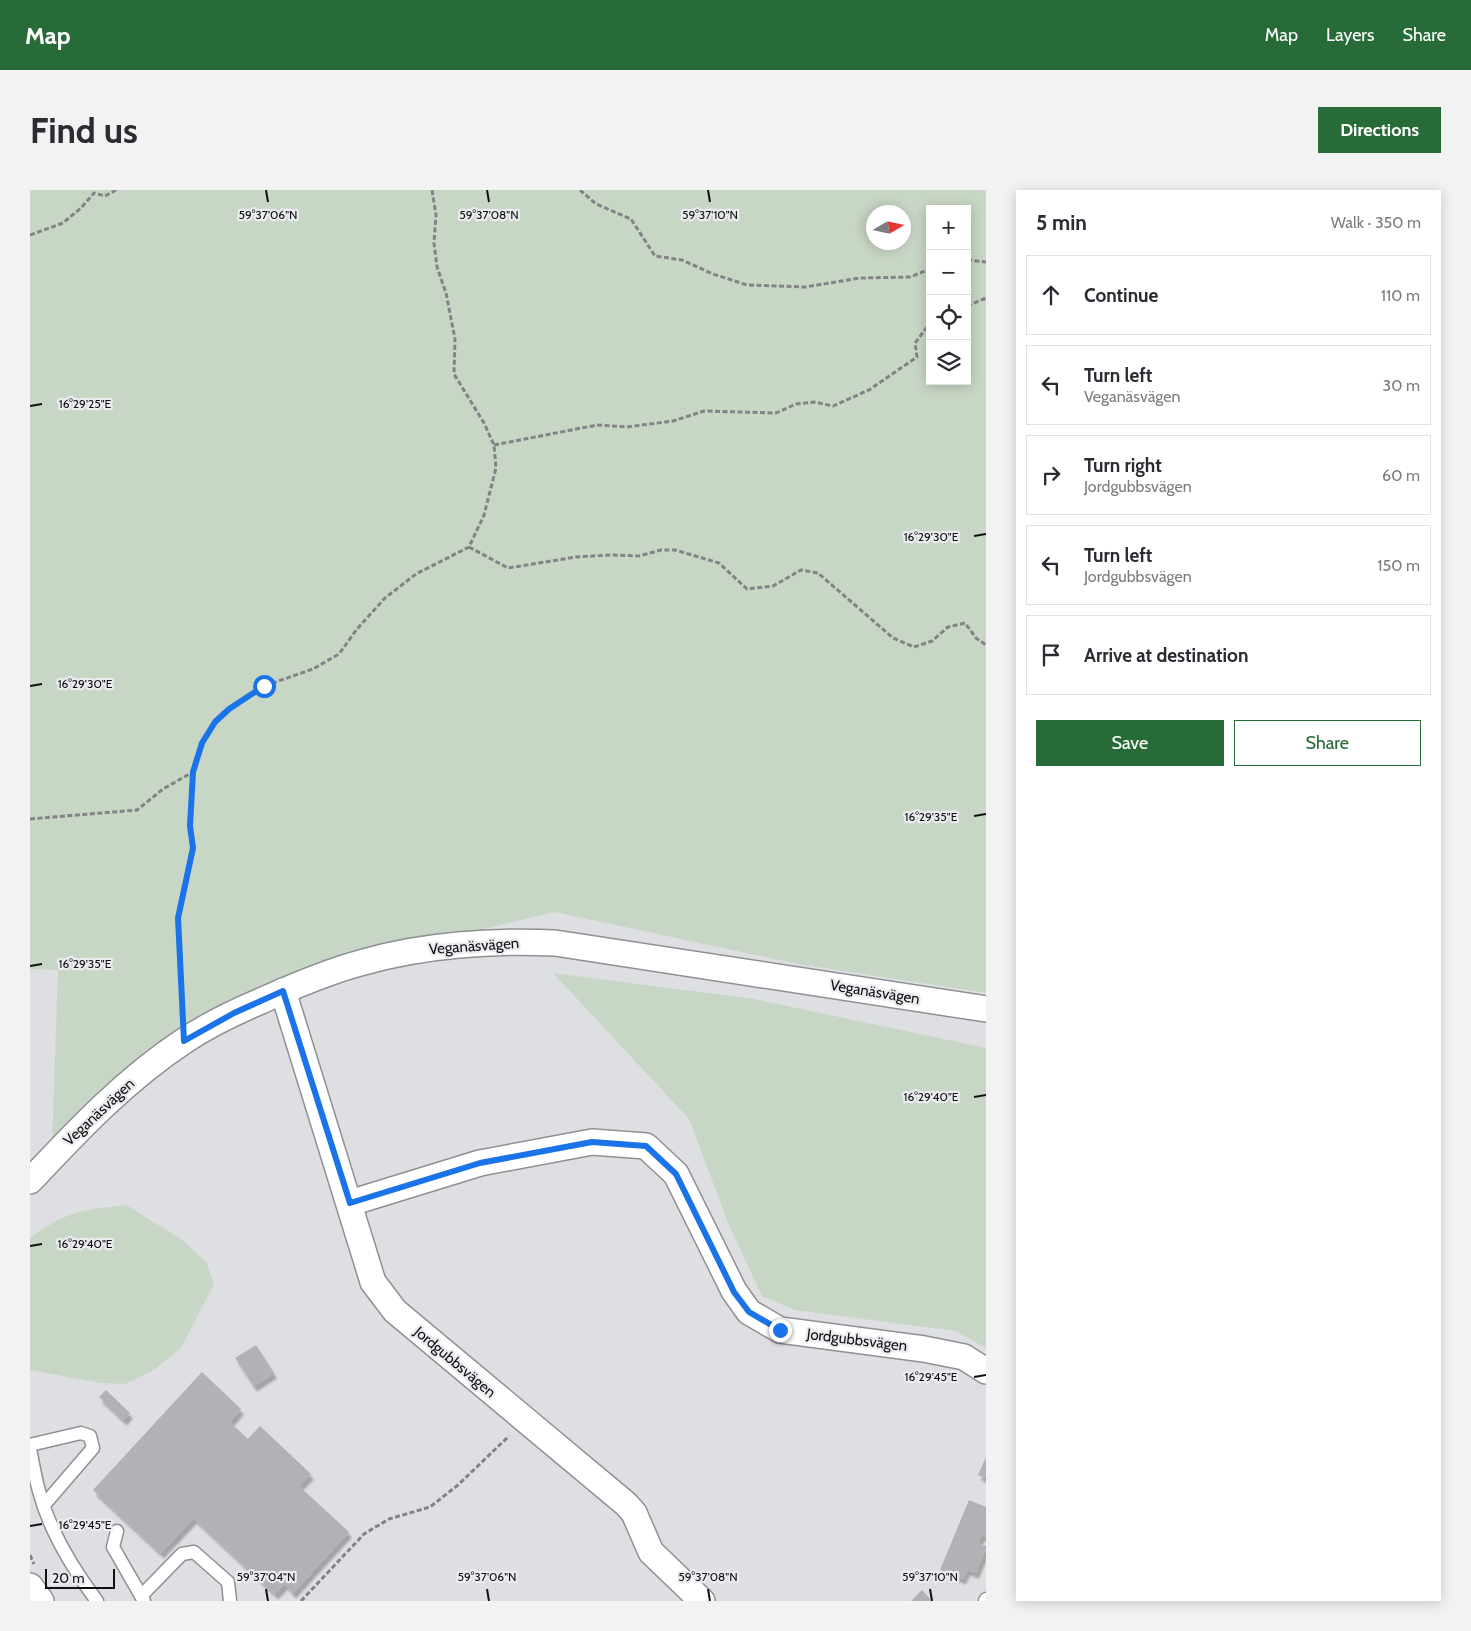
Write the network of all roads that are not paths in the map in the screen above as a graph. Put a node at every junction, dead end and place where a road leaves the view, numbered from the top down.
1 (283, 991) junction
2 (986, 1009) edge
3 (30, 1181) edge
4 (350, 1203) junction
5 (986, 1371) edge
6 (30, 1447) edge
7 (44, 1506) junction
8 (117, 1531) dead end
9 (30, 1586) edge
10 (143, 1598) edge
11 (41, 1601) edge
12 (96, 1601) edge
13 (230, 1601) edge
14 (702, 1601) edge

1 - 2 street, Veganäsvägen
1 - 3 street, Veganäsvägen
1 - 4 street, Jordgubbsvägen
4 - 5 street, Jordgubbsvägen
4 - 14 street, Jordgubbsvägen
6 - 7 lane
6 - 7 lane
7 - 12 lane
8 - 10 lane
9 - 11 street
10 - 13 lane

